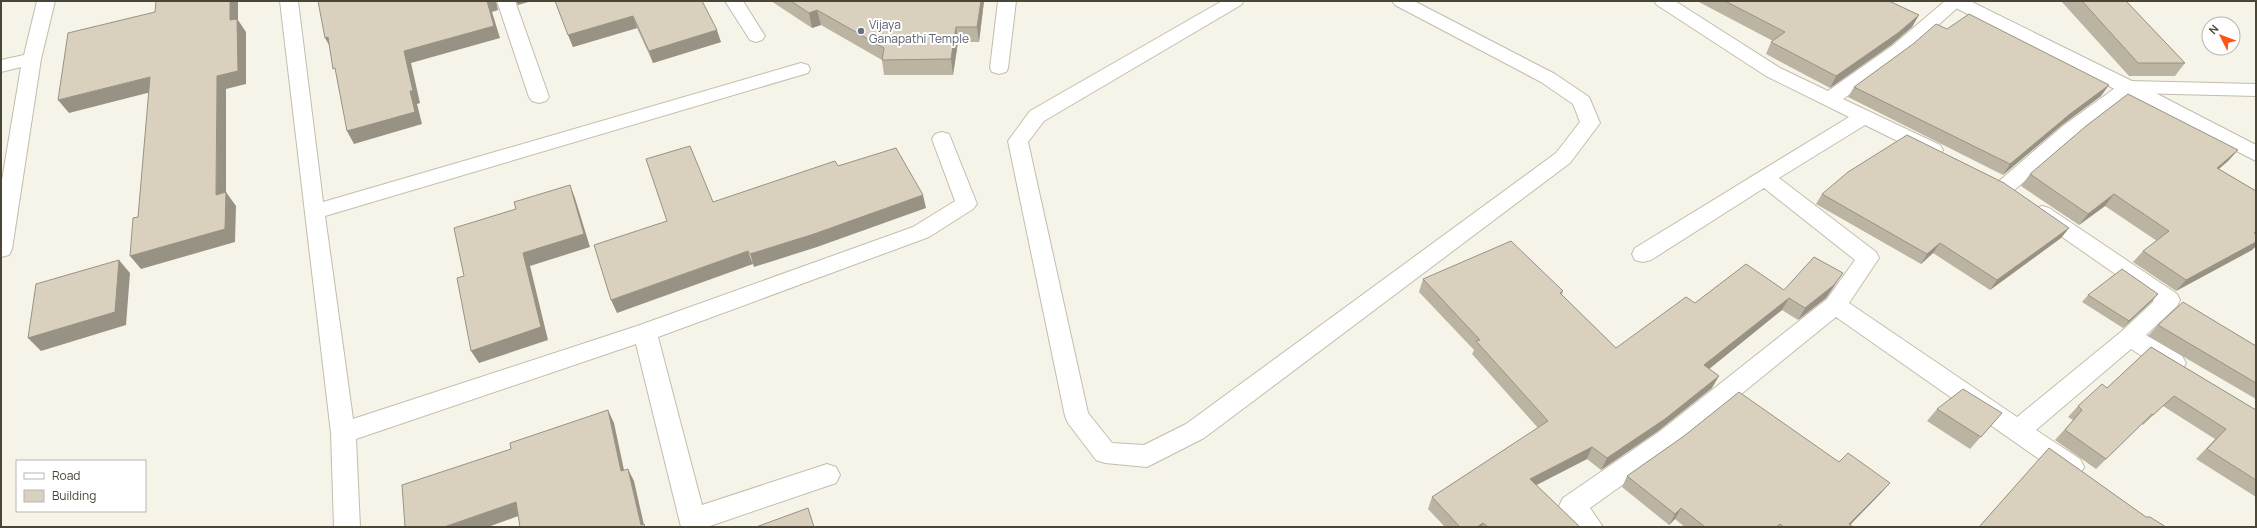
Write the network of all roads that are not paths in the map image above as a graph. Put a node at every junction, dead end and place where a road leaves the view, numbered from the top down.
1 (46, 1) edge
2 (289, 1) edge
3 (506, 1) edge
4 (734, 1) edge
5 (1007, 1) edge
6 (1235, 1) edge
7 (1402, 1) edge
8 (1663, 1) edge
9 (1956, 1) edge
10 (756, 36) dead end
11 (32, 59) junction
12 (1, 66) edge
13 (1000, 68) dead end
14 (801, 69) dead end
15 (2129, 87) junction
16 (2256, 90) edge
17 (539, 97) dead end
18 (1830, 99) junction
19 (1864, 116) junction
20 (942, 139) dead end
21 (2256, 154) edge
22 (1949, 158) edge
23 (1765, 178) junction
24 (5, 207) edge
25 (314, 212) junction
26 (1, 250) edge
27 (1643, 254) dead end
28 (1835, 304) junction
29 (645, 332) junction
30 (2130, 337) junction
31 (2190, 373) edge
32 (2019, 430) junction
33 (343, 433) junction
34 (827, 475) dead end
35 (2090, 481) edge
36 (693, 524) edge
37 (347, 527) edge
38 (1590, 527) edge

1 - 11 street
2 - 25 street
3 - 17 street
4 - 10 street
5 - 13 street
6 - 7 street
8 - 18 street
9 - 15 street
9 - 18 street
11 - 12 street
11 - 24 street
14 - 25 street
15 - 16 street
15 - 21 street
15 - 30 street
18 - 19 street
19 - 22 street
19 - 23 street
20 - 29 street
23 - 27 street
23 - 28 street
24 - 26 street
25 - 33 street
28 - 32 street
28 - 38 street
29 - 33 street
29 - 36 street
30 - 31 street
30 - 32 street
32 - 35 street
33 - 37 street
34 - 36 street

